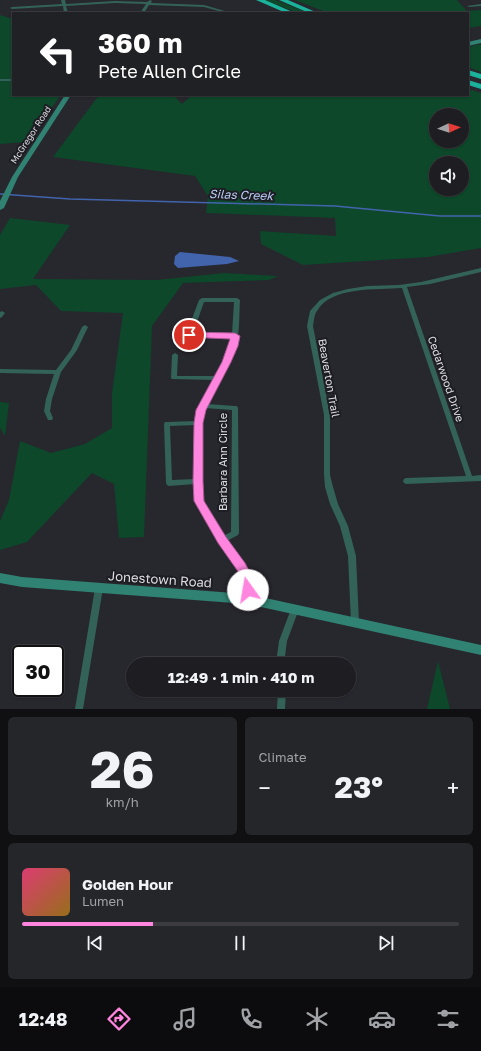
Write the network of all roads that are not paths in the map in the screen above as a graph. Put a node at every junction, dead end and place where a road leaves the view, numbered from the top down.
1 (63, 0) edge
2 (259, 0) edge
3 (282, 0) edge
4 (105, 1) edge
5 (150, 2) edge
6 (64, 5) junction
7 (481, 5) edge
8 (469, 6) dead end
9 (12, 8) dead end
10 (66, 12) edge
11 (143, 12) edge
12 (226, 12) dead end
13 (289, 12) edge
14 (312, 12) edge
15 (481, 41) edge
16 (469, 44) edge
17 (469, 72) edge
18 (481, 77) edge
19 (0, 80) edge
20 (12, 80) edge
21 (469, 82) edge
22 (481, 88) edge
23 (67, 96) edge
24 (2, 204) edge
25 (481, 270) edge
26 (404, 286) junction
27 (85, 327) dead end
28 (235, 336) junction
29 (175, 356) dead end
30 (0, 371) edge
31 (58, 372) junction
32 (219, 378) junction
33 (202, 406) junction
34 (50, 418) dead end
35 (198, 423) junction
36 (481, 478) edge
37 (470, 479) junction
38 (198, 481) junction
39 (406, 481) dead end
40 (222, 540) junction
41 (0, 578) edge
42 (99, 588) junction
43 (247, 599) junction
44 (295, 609) junction
45 (355, 622) junction
46 (481, 650) edge
47 (281, 657) edge
48 (282, 697) edge
49 (79, 709) edge
50 (281, 709) edge

1 - 6 street
2 - 13 highway
3 - 14 highway
4 - 5 street
4 - 6 street
5 - 11 street
5 - 12 street
6 - 9 street
6 - 10 street
7 - 8 street
15 - 16 main road
17 - 18 highway
19 - 20 street
21 - 22 highway
23 - 24 main road, McGregor Road
25 - 26 street, Beaverton Trail
26 - 37 street, Cedarwood Drive
26 - 45 street, Beaverton Trail
27 - 31 street
28 - 28 street
28 - 32 street
29 - 32 street
30 - 31 street
31 - 34 street
32 - 33 street
33 - 35 street
33 - 40 street, Barbara Ann Circle
35 - 38 street
35 - 38 street
36 - 37 street
37 - 39 street
38 - 40 street
40 - 43 street
41 - 42 main road, Jonestown Road
42 - 43 main road, Jonestown Road
42 - 49 street
43 - 44 main road, Jonestown Road
44 - 45 main road, Jonestown Road
44 - 47 street
45 - 46 main road, Jonestown Road
48 - 50 street

